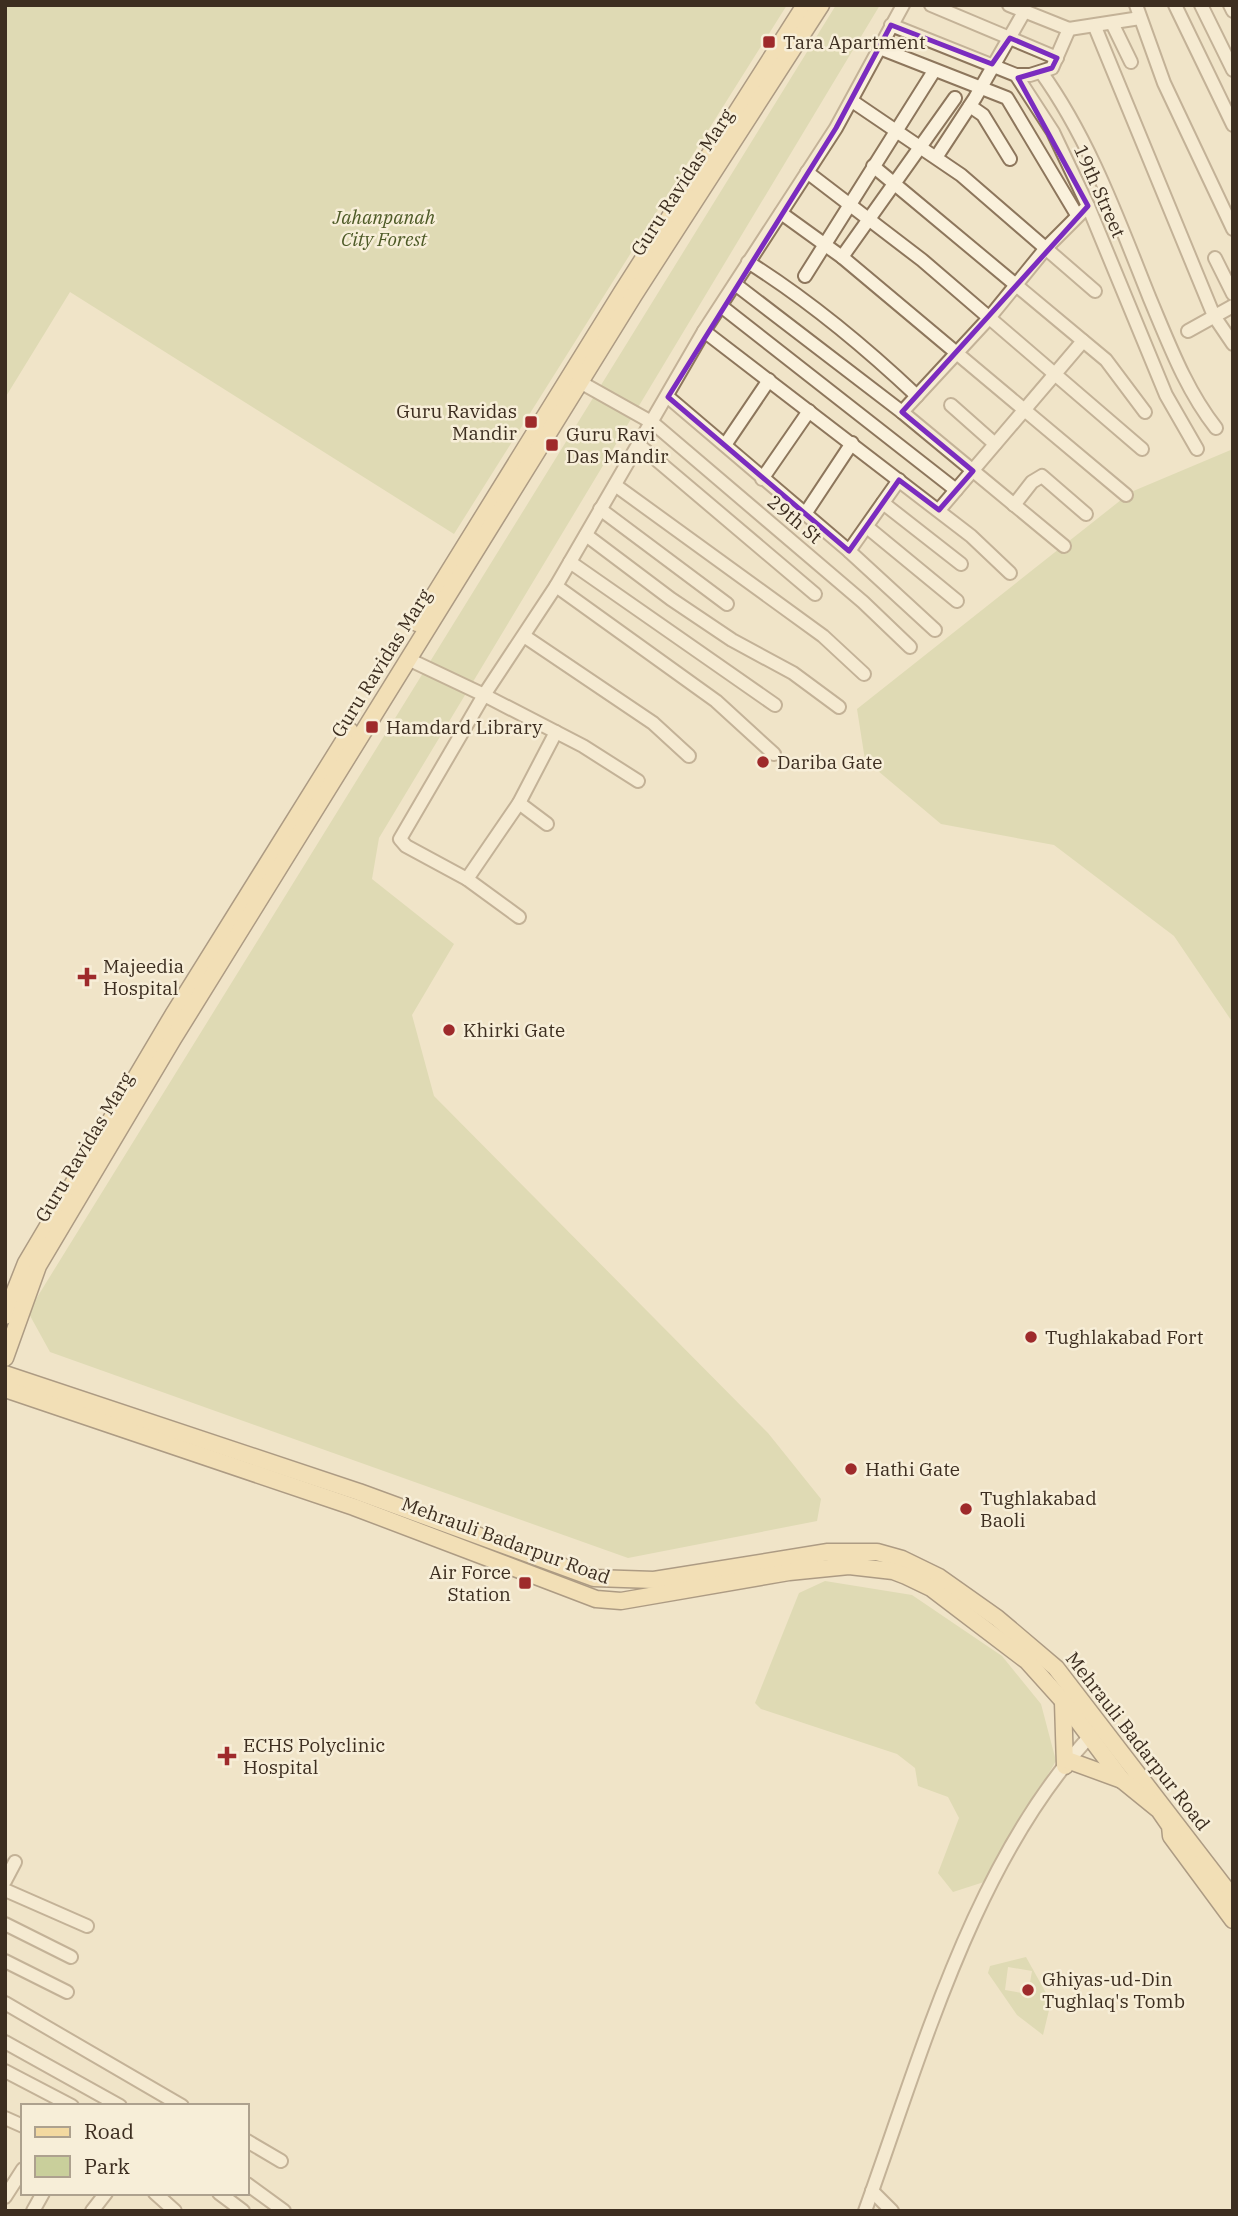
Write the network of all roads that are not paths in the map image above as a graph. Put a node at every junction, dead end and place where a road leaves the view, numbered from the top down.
1 (805, 5) edge
2 (821, 5) edge
3 (902, 5) edge
4 (931, 5) edge
5 (1009, 5) edge
6 (1175, 5) edge
7 (1201, 5) edge
8 (1230, 5) edge
9 (1233, 11) edge
10 (1024, 12) junction
11 (1138, 12) edge
12 (1112, 23) junction
13 (891, 25) junction
14 (1095, 27) junction
15 (1069, 29) junction
16 (1010, 38) junction
17 (882, 49) junction
18 (1057, 58) junction
19 (1131, 62) dead end
20 (992, 64) junction
21 (1233, 70) edge
22 (934, 71) junction
23 (1041, 72) junction
24 (1016, 75) junction
25 (981, 88) junction
26 (955, 98) dead end
27 (852, 101) junction
28 (970, 106) junction
29 (1233, 125) edge
30 (895, 128) junction
31 (922, 146) junction
32 (937, 156) junction
33 (1010, 159) dead end
34 (873, 166) junction
35 (807, 173) junction
36 (895, 185) junction
37 (850, 202) junction
38 (1088, 206) junction
39 (781, 213) junction
40 (1077, 215) junction
41 (871, 219) junction
42 (1233, 229) edge
43 (824, 243) junction
44 (1046, 248) junction
45 (842, 257) junction
46 (1214, 258) dead end
47 (748, 262) junction
48 (805, 276) dead end
49 (735, 284) junction
50 (1016, 284) junction
51 (1095, 291) dead end
52 (1233, 294) edge
53 (721, 306) junction
54 (1233, 306) edge
55 (1214, 316) junction
56 (989, 318) junction
57 (704, 331) junction
58 (1188, 331) dead end
59 (1083, 341) junction
60 (1233, 344) edge
61 (957, 352) junction
62 (1054, 375) junction
63 (769, 380) junction
64 (580, 382) junction
65 (917, 396) junction
66 (668, 397) junction
67 (951, 405) dead end
68 (1023, 410) junction
69 (809, 411) junction
70 (902, 412) junction
71 (1145, 412) dead end
72 (653, 423) junction
73 (1216, 428) dead end
74 (852, 443) junction
75 (995, 444) junction
76 (639, 445) junction
77 (724, 445) junction
78 (1142, 449) dead end
79 (1196, 449) dead end
80 (973, 471) junction
81 (762, 479) junction
82 (899, 480) junction
83 (615, 485) junction
84 (956, 490) junction
85 (1126, 495) dead end
86 (883, 503) junction
87 (1014, 505) junction
88 (600, 509) junction
89 (939, 510) junction
90 (804, 514) junction
91 (1086, 514) dead end
92 (867, 527) junction
93 (586, 535) junction
94 (1064, 546) dead end
95 (849, 551) junction
96 (570, 562) junction
97 (961, 564) dead end
98 (1010, 573) dead end
99 (556, 586) junction
100 (815, 594) dead end
101 (957, 601) dead end
102 (727, 604) dead end
103 (935, 630) dead end
104 (524, 636) junction
105 (910, 647) dead end
106 (408, 659) junction
107 (864, 674) dead end
108 (484, 695) junction
109 (775, 705) dead end
110 (839, 707) dead end
111 (556, 732) junction
112 (774, 754) dead end
113 (689, 756) dead end
114 (638, 781) dead end
115 (519, 803) junction
116 (547, 824) dead end
117 (467, 878) junction
118 (519, 917) dead end
119 (5, 1316) edge
120 (5, 1358) edge
121 (5, 1374) edge
122 (5, 1389) edge
123 (789, 1564) junction
124 (1063, 1701) junction
125 (1094, 1732) junction
126 (1067, 1763) junction
127 (1122, 1780) junction
128 (15, 1862) dead end
129 (5, 1881) edge
130 (5, 1890) edge
131 (1233, 1898) edge
132 (1233, 1920) edge
133 (5, 1924) edge
134 (87, 1926) dead end
135 (71, 1957) dead end
136 (5, 1961) edge
137 (67, 1993) dead end
138 (5, 2003) edge
139 (5, 2042) edge
140 (5, 2071) edge
141 (68, 2104) edge
142 (116, 2104) edge
143 (179, 2104) edge
144 (5, 2118) edge
145 (21, 2125) edge
146 (248, 2142) edge
147 (281, 2161) dead end
148 (21, 2172) edge
149 (248, 2185) edge
150 (872, 2191) junction
151 (42, 2195) edge
152 (104, 2195) edge
153 (157, 2195) edge
154 (222, 2195) edge
155 (5, 2197) edge
156 (174, 2210) edge
157 (33, 2211) edge
158 (92, 2211) edge
159 (243, 2211) edge
160 (284, 2211) edge
161 (865, 2211) edge
162 (892, 2211) edge

1 - 119 main road, Guru Ravidas Marg
2 - 64 main road, Guru Ravidas Marg
3 - 13 street
4 - 16 street
5 - 10 street
6 - 29 street
7 - 21 street
8 - 9 street
10 - 15 street
10 - 16 street
11 - 12 street
11 - 42 street
12 - 14 street
12 - 19 street
13 - 17 street
13 - 20 street
14 - 15 street
14 - 55 street
15 - 18 street
16 - 18 street
16 - 20 street
17 - 22 street
17 - 27 street
18 - 23 street
20 - 24 street
20 - 25 street
22 - 25 street
22 - 30 street
23 - 24 street
23 - 73 street
24 - 38 street, 19th Street
25 - 28 street
25 - 40 street
26 - 31 street
27 - 30 street
27 - 35 street
28 - 32 street
28 - 33 street
30 - 31 street
30 - 34 street
31 - 32 street
31 - 36 street
32 - 44 street
34 - 36 street
34 - 37 street
35 - 37 street
35 - 39 street
36 - 41 street
36 - 50 street
37 - 41 street
37 - 43 street
38 - 40 street
38 - 79 street, 19th Street
39 - 43 street
39 - 47 street
40 - 44 street
41 - 45 street
41 - 56 street
43 - 45 street
43 - 48 street
44 - 50 street
44 - 51 street
45 - 61 street
46 - 52 street
47 - 49 street
47 - 65 street
49 - 53 street
49 - 70 street
50 - 56 street
50 - 59 street
53 - 57 street
53 - 84 street
54 - 55 street
55 - 58 street
55 - 60 street
56 - 61 street
56 - 62 street
57 - 63 street
57 - 66 street
59 - 62 street
59 - 71 street
61 - 65 street
61 - 68 street
62 - 68 street
62 - 78 street
63 - 69 street
63 - 77 street
64 - 72 street, 29th St
64 - 106 main road, Guru Ravidas Marg
65 - 70 street
66 - 72 street
66 - 77 street
67 - 75 street
68 - 75 street
68 - 85 street
69 - 74 street
69 - 81 street
70 - 80 street
72 - 76 street
72 - 105 street, 29th St
74 - 82 street
74 - 90 street
75 - 80 street
76 - 83 street
76 - 100 street
77 - 81 street
80 - 84 street
80 - 87 street
81 - 90 street
82 - 86 street
82 - 89 street
83 - 88 street
83 - 107 street
84 - 89 street
86 - 92 street
86 - 97 street
87 - 91 street
87 - 94 street
88 - 93 street
88 - 102 street
89 - 98 street
90 - 95 street
92 - 95 street
92 - 101 street
93 - 96 street
93 - 110 street
95 - 103 street
96 - 99 street
96 - 109 street
99 - 104 street
99 - 112 street
104 - 108 street
104 - 113 street
106 - 108 street
106 - 120 main road, Guru Ravidas Marg
108 - 111 street
108 - 117 street
111 - 114 street
111 - 115 street
115 - 116 street
115 - 117 street
117 - 118 street
121 - 123 main road, Mehrauli Badarpur Road
122 - 123 main road, Mehrauli Badarpur Road
123 - 124 main road, Mehrauli Badarpur Road
123 - 125 main road, Mehrauli Badarpur Road
124 - 125 main road, Mehrauli Badarpur Road
124 - 126 main road
125 - 126 street
125 - 127 main road, Mehrauli Badarpur Road
125 - 131 main road, Mehrauli Badarpur Road
126 - 127 main road
126 - 150 street
127 - 132 main road, Mehrauli Badarpur Road
128 - 129 street
130 - 134 street
133 - 135 street
136 - 137 street
138 - 143 street
139 - 142 street
140 - 141 street
144 - 145 street
146 - 147 street
148 - 155 street
149 - 160 street
150 - 161 street
150 - 162 street
151 - 157 street
152 - 158 street
153 - 156 street
154 - 159 street

